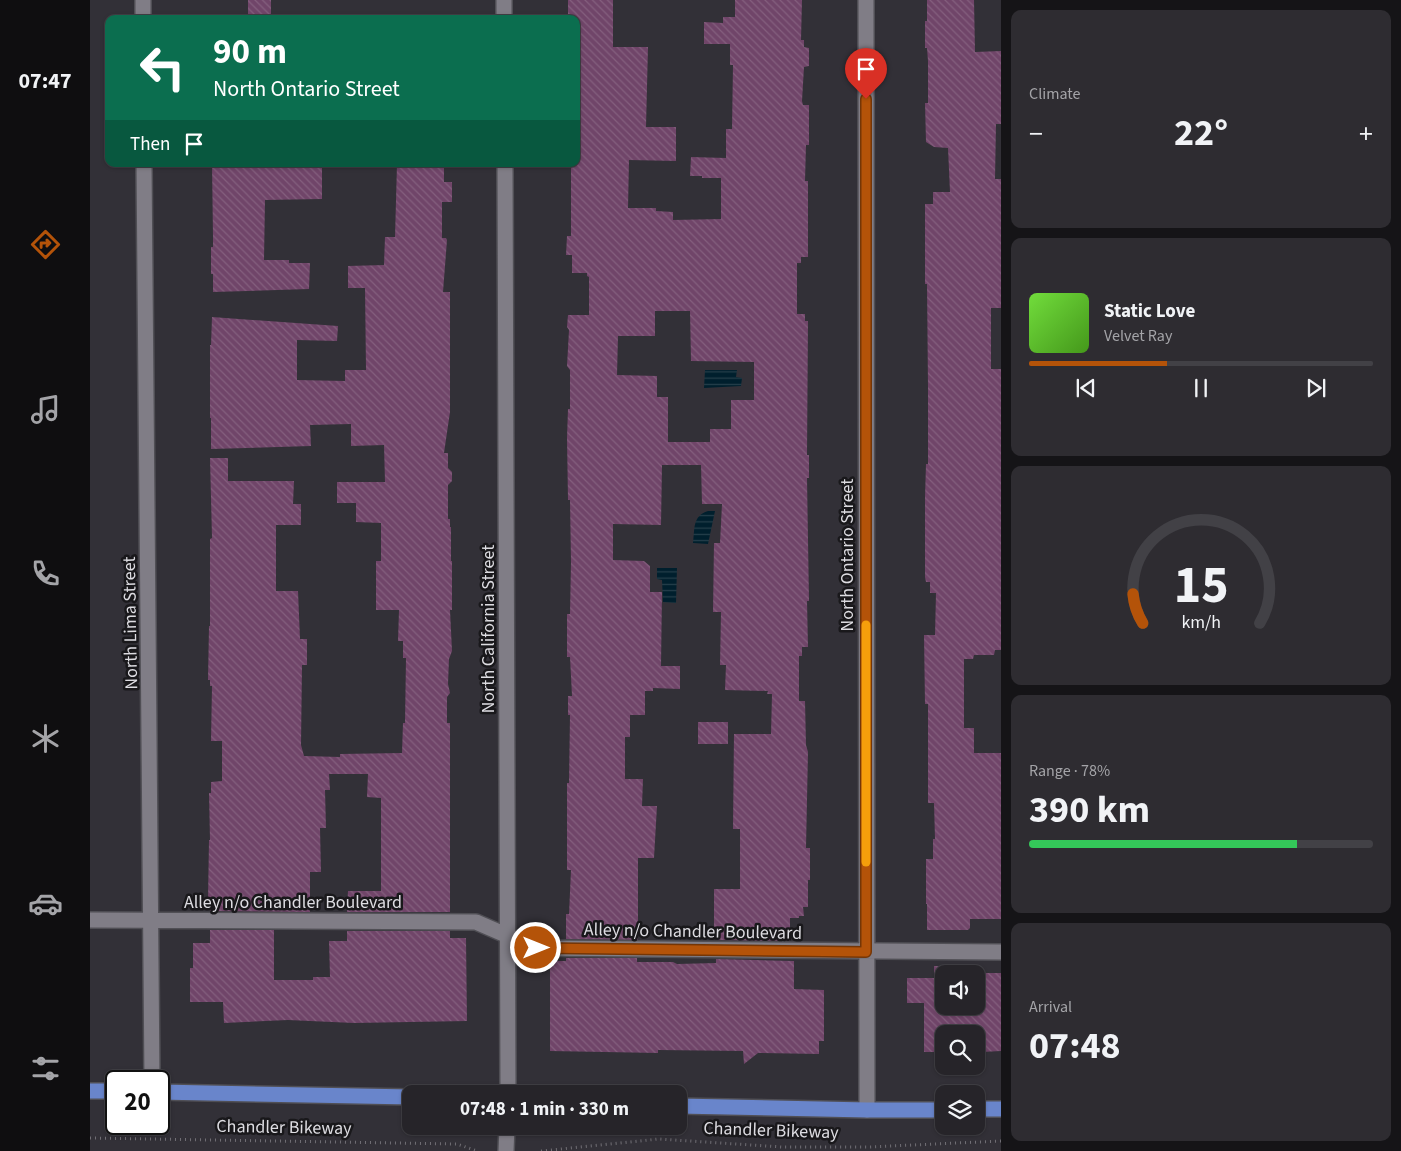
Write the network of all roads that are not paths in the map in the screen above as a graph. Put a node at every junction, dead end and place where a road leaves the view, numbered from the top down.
1 (143, 0) edge
2 (504, 0) edge
3 (866, 0) edge
4 (143, 15) edge
5 (504, 15) edge
6 (144, 167) edge
7 (505, 167) edge
8 (151, 919) junction
9 (90, 920) edge
10 (506, 935) junction
11 (866, 952) junction
12 (1001, 952) edge
13 (152, 1070) edge
14 (508, 1085) edge
15 (90, 1091) edge
16 (105, 1091) edge
17 (170, 1092) edge
18 (402, 1097) edge
19 (687, 1106) edge
20 (985, 1109) edge
21 (1001, 1109) edge
22 (867, 1110) junction
23 (935, 1110) edge
24 (507, 1135) edge
25 (506, 1151) edge

1 - 4 street
2 - 5 street
3 - 11 street, North Ontario Street
6 - 8 street, North Lima Street
7 - 10 street, North California Street
8 - 9 street, Alley n/o Chandler Boulevard
8 - 10 street, Alley n/o Chandler Boulevard
8 - 13 street, North Lima Street
10 - 11 street, Alley n/o Chandler Boulevard
10 - 14 street, North California Street
11 - 12 street, Alley n/o Chandler Boulevard
11 - 22 street, North Ontario Street
15 - 16 main road
17 - 18 main road
19 - 22 main road
20 - 21 main road
22 - 23 main road
24 - 25 street

